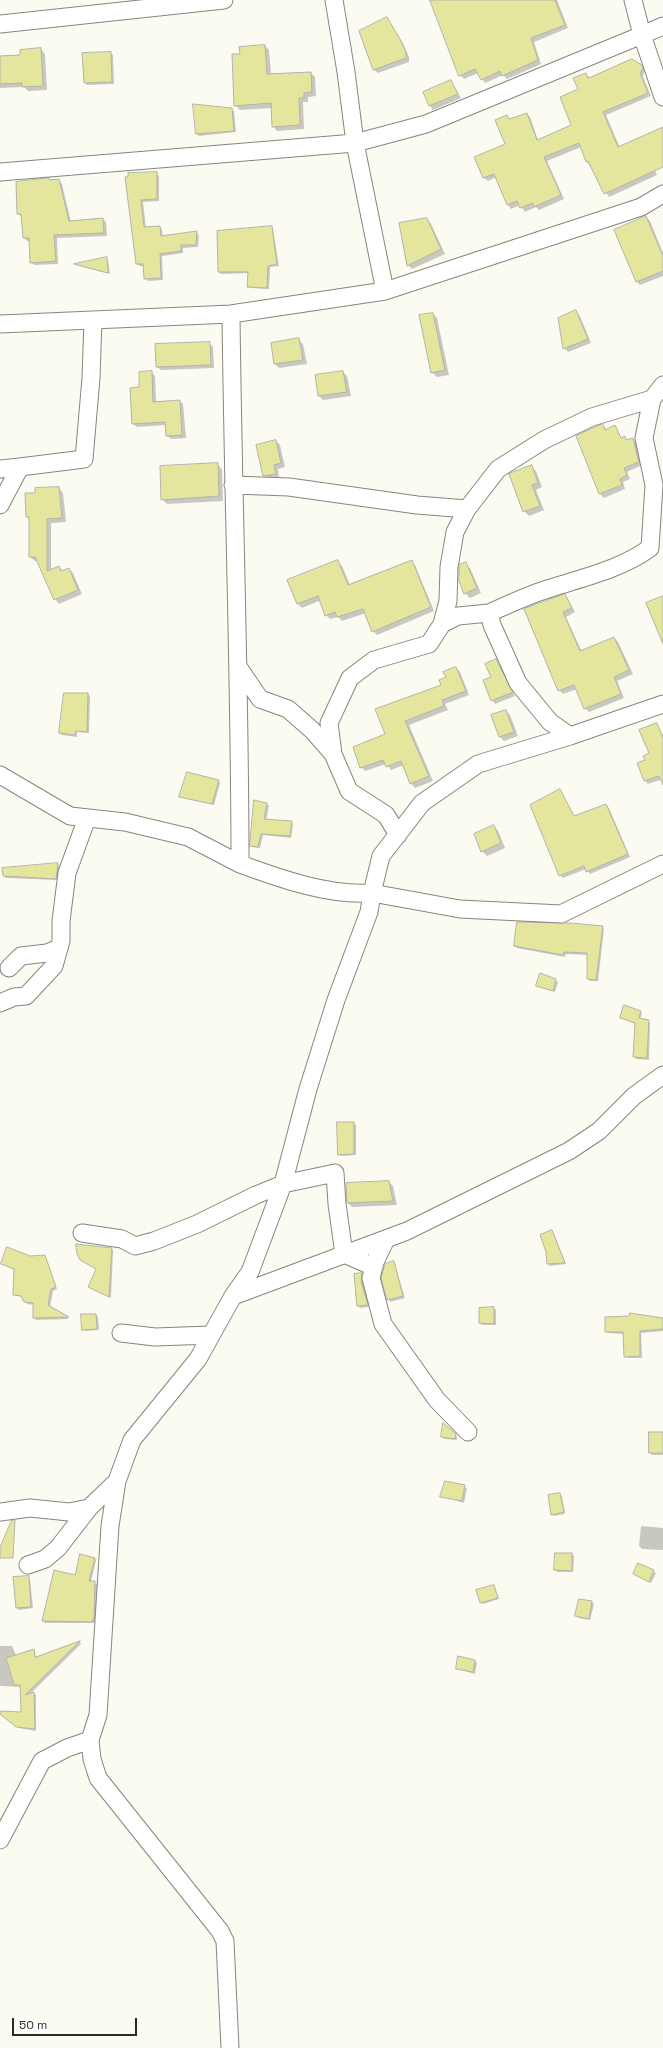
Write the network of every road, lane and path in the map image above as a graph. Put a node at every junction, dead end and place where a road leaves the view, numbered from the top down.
1 (224, 0) edge
2 (334, 0) edge
3 (633, 0) edge
4 (0, 24) edge
5 (663, 26) edge
6 (642, 35) junction
7 (663, 97) edge
8 (355, 143) junction
9 (0, 172) edge
10 (663, 194) edge
11 (385, 291) junction
12 (231, 314) junction
13 (93, 320) junction
14 (0, 324) edge
15 (663, 385) edge
16 (652, 399) junction
17 (20, 467) junction
18 (0, 470) edge
19 (233, 484) junction
20 (0, 505) edge
21 (467, 509) junction
22 (448, 601) junction
23 (489, 613) junction
24 (458, 616) junction
25 (442, 624) junction
26 (239, 668) junction
27 (663, 704) edge
28 (570, 736) junction
29 (333, 754) junction
30 (0, 775) edge
31 (18, 786) junction
32 (0, 790) edge
33 (87, 818) junction
34 (398, 835) junction
35 (240, 864) junction
36 (663, 864) edge
37 (372, 893) junction
38 (59, 948) junction
39 (9, 968) dead end
40 (0, 1002) edge
41 (663, 1075) edge
42 (283, 1184) junction
43 (82, 1233) dead end
44 (386, 1239) junction
45 (344, 1254) junction
46 (374, 1267) junction
47 (233, 1296) junction
48 (121, 1332) dead end
49 (211, 1335) junction
50 (468, 1432) dead end
51 (117, 1481) junction
52 (89, 1508) junction
53 (0, 1512) edge
54 (28, 1565) dead end
55 (90, 1740) junction
56 (0, 1840) edge
57 (230, 2048) edge

1 - 4 street
2 - 8 street
3 - 6 street
5 - 6 street
6 - 7 street
6 - 8 street
8 - 9 street
8 - 11 street
10 - 11 street
11 - 12 street
12 - 13 street
12 - 19 street
13 - 14 street
13 - 17 street
15 - 16 street
16 - 21 street
16 - 23 street
17 - 18 street
17 - 20 street
19 - 21 street
19 - 26 street
21 - 22 street
22 - 24 street
22 - 25 street
23 - 24 street
23 - 28 street
24 - 25 street
25 - 29 street
26 - 29 street
26 - 35 street
27 - 28 street
28 - 34 street
29 - 34 street
30 - 31 street
31 - 32 street
31 - 33 street
33 - 35 street
33 - 38 street
34 - 37 street
35 - 37 street
36 - 37 street
37 - 42 street
38 - 39 street
38 - 40 street
41 - 44 street
42 - 43 street
42 - 45 street
42 - 47 street
44 - 45 street
44 - 46 street
45 - 46 street
45 - 47 street
46 - 50 street
47 - 49 street
48 - 49 street
49 - 51 street
51 - 52 street
51 - 55 street
52 - 53 street
52 - 54 street
55 - 56 street
55 - 57 street

